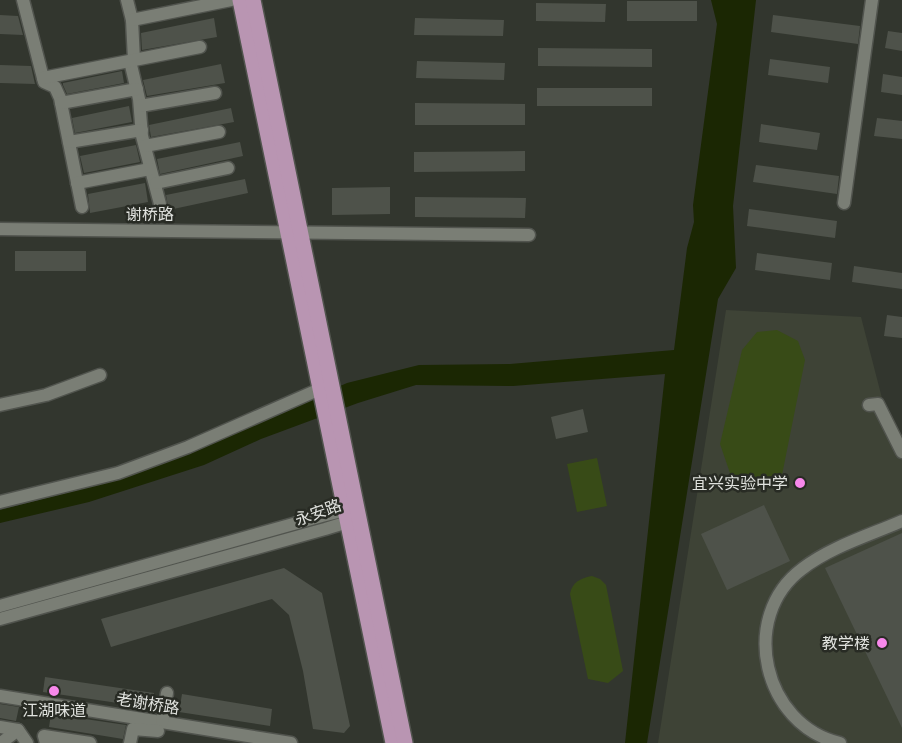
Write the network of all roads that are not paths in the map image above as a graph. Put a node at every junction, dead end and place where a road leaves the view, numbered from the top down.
1 (23, 0) edge
2 (127, 0) edge
3 (231, 0) edge
4 (240, 0) edge
5 (253, 0) edge
6 (872, 0) edge
7 (132, 20) junction
8 (200, 47) dead end
9 (132, 61) junction
10 (43, 78) junction
11 (137, 89) junction
12 (215, 93) dead end
13 (61, 104) junction
14 (140, 106) junction
15 (142, 130) junction
16 (219, 132) dead end
17 (69, 142) junction
18 (145, 146) junction
19 (228, 168) dead end
20 (150, 169) junction
21 (77, 183) junction
22 (156, 183) junction
23 (844, 203) dead end
24 (160, 204) dead end
25 (82, 207) dead end
26 (0, 229) edge
27 (294, 232) junction
28 (529, 235) dead end
29 (100, 375) dead end
30 (326, 388) junction
31 (0, 405) edge
32 (869, 405) dead end
33 (902, 452) edge
34 (0, 502) edge
35 (351, 515) junction
36 (902, 520) edge
37 (4, 611) edge
38 (167, 693) dead end
39 (0, 696) edge
40 (0, 727) edge
41 (18, 730) junction
42 (159, 730) edge
43 (275, 742) edge
44 (1, 743) edge
45 (27, 743) edge
46 (46, 743) edge
47 (90, 743) edge
48 (130, 743) edge
49 (291, 743) edge
50 (393, 743) edge
51 (405, 743) edge
52 (840, 743) edge

1 - 10 street
2 - 7 street
3 - 7 street
4 - 27 main road
5 - 27 main road
6 - 23 street
7 - 9 street
8 - 9 street
9 - 10 street
9 - 11 street
10 - 13 street
11 - 13 street
11 - 14 street
12 - 14 street
13 - 17 street
14 - 15 street
15 - 17 street
15 - 18 street
16 - 18 street
17 - 21 street
18 - 20 street
19 - 22 street
20 - 21 street
20 - 22 street
21 - 25 street
22 - 24 street
26 - 27 street, 谢桥路
27 - 28 street, 谢桥路
27 - 30 main road
29 - 31 street
30 - 34 street
30 - 35 main road
32 - 33 street
35 - 37 street, 永安路
35 - 50 main road
35 - 51 main road
36 - 52 street
38 - 42 street
39 - 42 street, 老谢桥路
40 - 41 street
41 - 44 street
41 - 45 street
42 - 43 street, 老谢桥路
42 - 48 street
43 - 49 street, 老谢桥路
46 - 47 street

